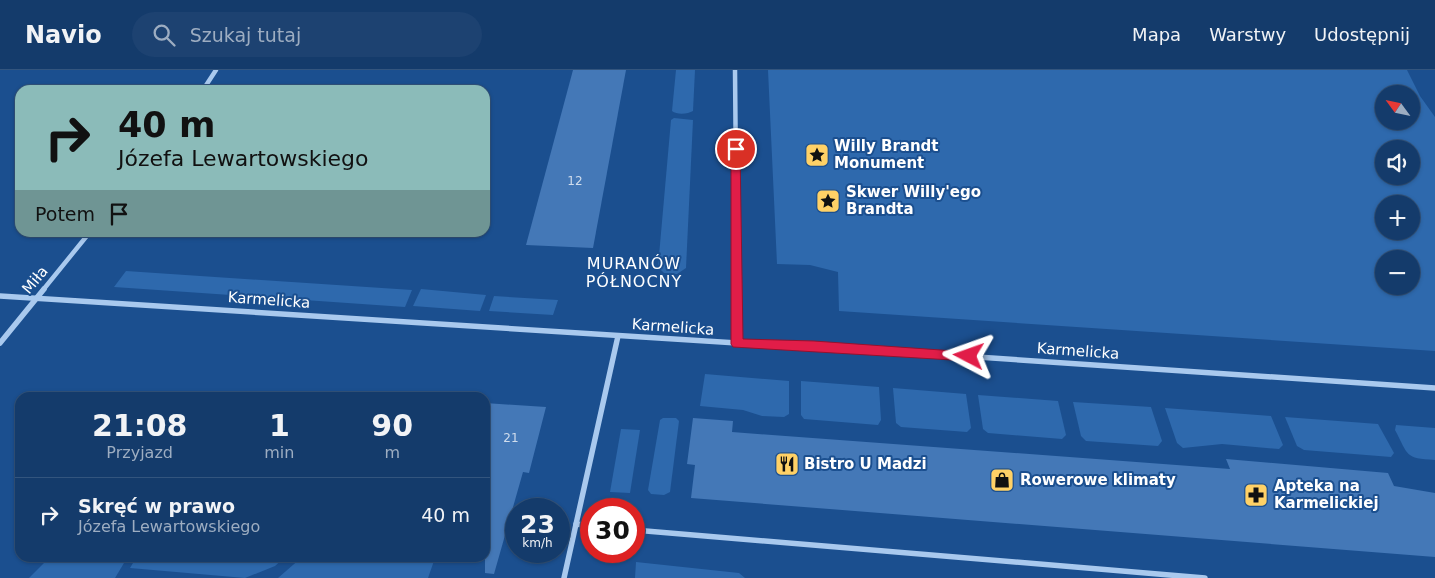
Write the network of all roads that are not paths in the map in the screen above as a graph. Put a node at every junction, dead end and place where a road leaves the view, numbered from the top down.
1 (216, 70) edge
2 (735, 70) edge
3 (206, 85) edge
4 (86, 237) edge
5 (0, 296) edge
6 (37, 298) junction
7 (618, 336) junction
8 (0, 343) edge
9 (737, 344) junction
10 (1435, 388) edge
11 (576, 524) junction
12 (580, 525) edge
13 (645, 531) edge
14 (564, 578) edge
15 (1205, 578) edge

1 - 3 street
2 - 9 street
4 - 6 street, Miła
5 - 6 street, Karmelicka
6 - 7 street, Karmelicka
6 - 8 street, Miła
7 - 9 street, Karmelicka
7 - 11 street
9 - 10 street, Karmelicka
11 - 12 street
11 - 14 street
13 - 15 street

